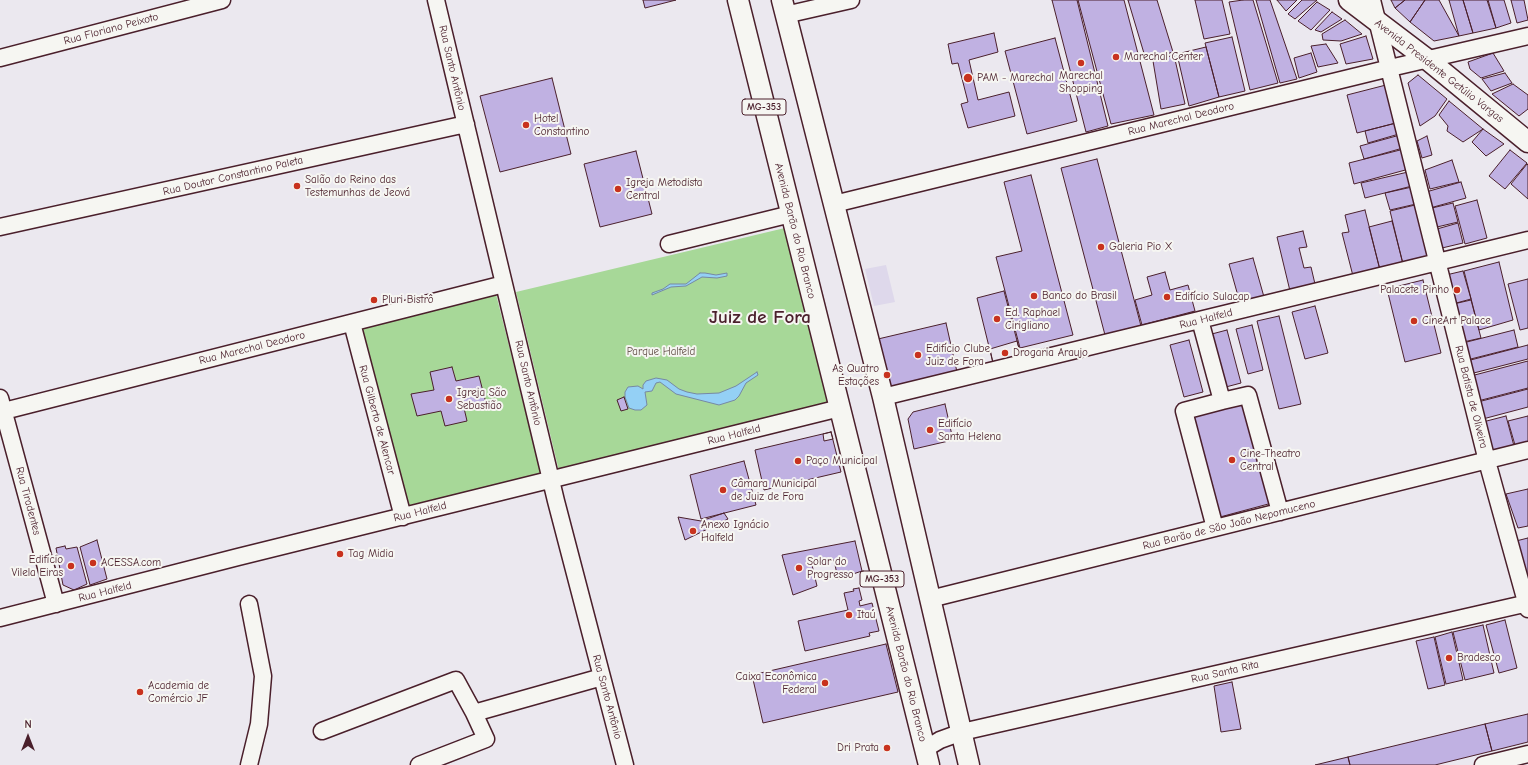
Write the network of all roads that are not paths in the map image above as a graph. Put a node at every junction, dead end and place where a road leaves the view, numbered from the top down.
1 (222, 0) edge
2 (436, 0) edge
3 (738, 0) edge
4 (851, 0) edge
5 (1349, 0) edge
6 (1372, 0) edge
7 (784, 7) edge
8 (1378, 23) junction
9 (1528, 36) edge
10 (0, 58) edge
11 (1428, 60) junction
12 (1390, 68) junction
13 (466, 124) junction
14 (1528, 142) edge
15 (834, 204) junction
16 (791, 214) junction
17 (0, 227) edge
18 (1528, 240) edge
19 (670, 244) dead end
20 (1438, 262) junction
21 (504, 284) junction
22 (1200, 320) junction
23 (352, 323) junction
24 (883, 398) junction
25 (1222, 401) junction
26 (1, 407) edge
27 (840, 408) junction
28 (1528, 450) edge
29 (1487, 461) junction
30 (551, 480) junction
31 (1280, 512) junction
32 (403, 517) junction
33 (1215, 528) junction
34 (930, 599) junction
35 (56, 604) junction
36 (249, 604) dead end
37 (1528, 605) edge
38 (0, 618) edge
39 (602, 677) junction
40 (474, 713) junction
41 (322, 731) dead end
42 (962, 732) junction
43 (1528, 754) edge
44 (927, 757) edge
45 (249, 765) edge
46 (419, 765) edge
47 (625, 765) edge
48 (970, 765) edge
49 (1483, 765) edge

1 - 10 street, Rua Floriano Peixoto
2 - 13 street, Rua Santo Antônio
3 - 16 main road, Avenida Barão do Rio Branco / MG-353
4 - 7 street
5 - 8 main road, Avenida Presidente Getúlio Vargas
6 - 8 street
7 - 15 main road
8 - 11 main road, Avenida Presidente Getúlio Vargas
8 - 12 street, Rua Batista de Oliveira
9 - 11 street, Rua Marechal Deodoro
11 - 12 street, Rua Marechal Deodoro
11 - 14 main road, Avenida Presidente Getúlio Vargas
12 - 15 street, Rua Marechal Deodoro
12 - 20 street, Rua Batista de Oliveira
13 - 17 street, Rua Doutor Constantino Paleta
13 - 21 street, Rua Santo Antônio
15 - 24 main road
16 - 19 street
16 - 27 main road, Avenida Barão do Rio Branco / MG-353
18 - 20 street, Rua Halfeld
20 - 22 street, Rua Halfeld
20 - 29 street, Rua Batista de Oliveira
21 - 23 street, Rua Marechal Deodoro
21 - 30 street, Rua Santo Antônio
22 - 24 street, Rua Halfeld
22 - 25 street
23 - 26 street, Rua Marechal Deodoro
23 - 32 street, Rua Gilberto de Alencar
24 - 34 main road
25 - 31 street
25 - 33 street
26 - 35 street, Rua Tiradentes
27 - 30 street, Rua Halfeld
27 - 44 main road, Avenida Barão do Rio Branco / MG-353
28 - 29 street, Rua Barão de São João Nepomuceno
29 - 31 street, Rua Barão de São João Nepomuceno
29 - 37 street, Rua Batista de Oliveira
30 - 32 street, Rua Halfeld
30 - 39 street, Rua Santo Antônio
31 - 33 street, Rua Barão de São João Nepomuceno
32 - 35 street, Rua Halfeld
33 - 34 street, Rua Barão de São João Nepomuceno
34 - 42 main road
35 - 38 street, Rua Halfeld
36 - 45 street
37 - 42 street, Rua Santa Rita
39 - 40 street
39 - 47 street, Rua Santo Antônio
40 - 41 street
40 - 46 street
42 - 44 street, Rua Santa Rita
42 - 48 main road
43 - 49 street

